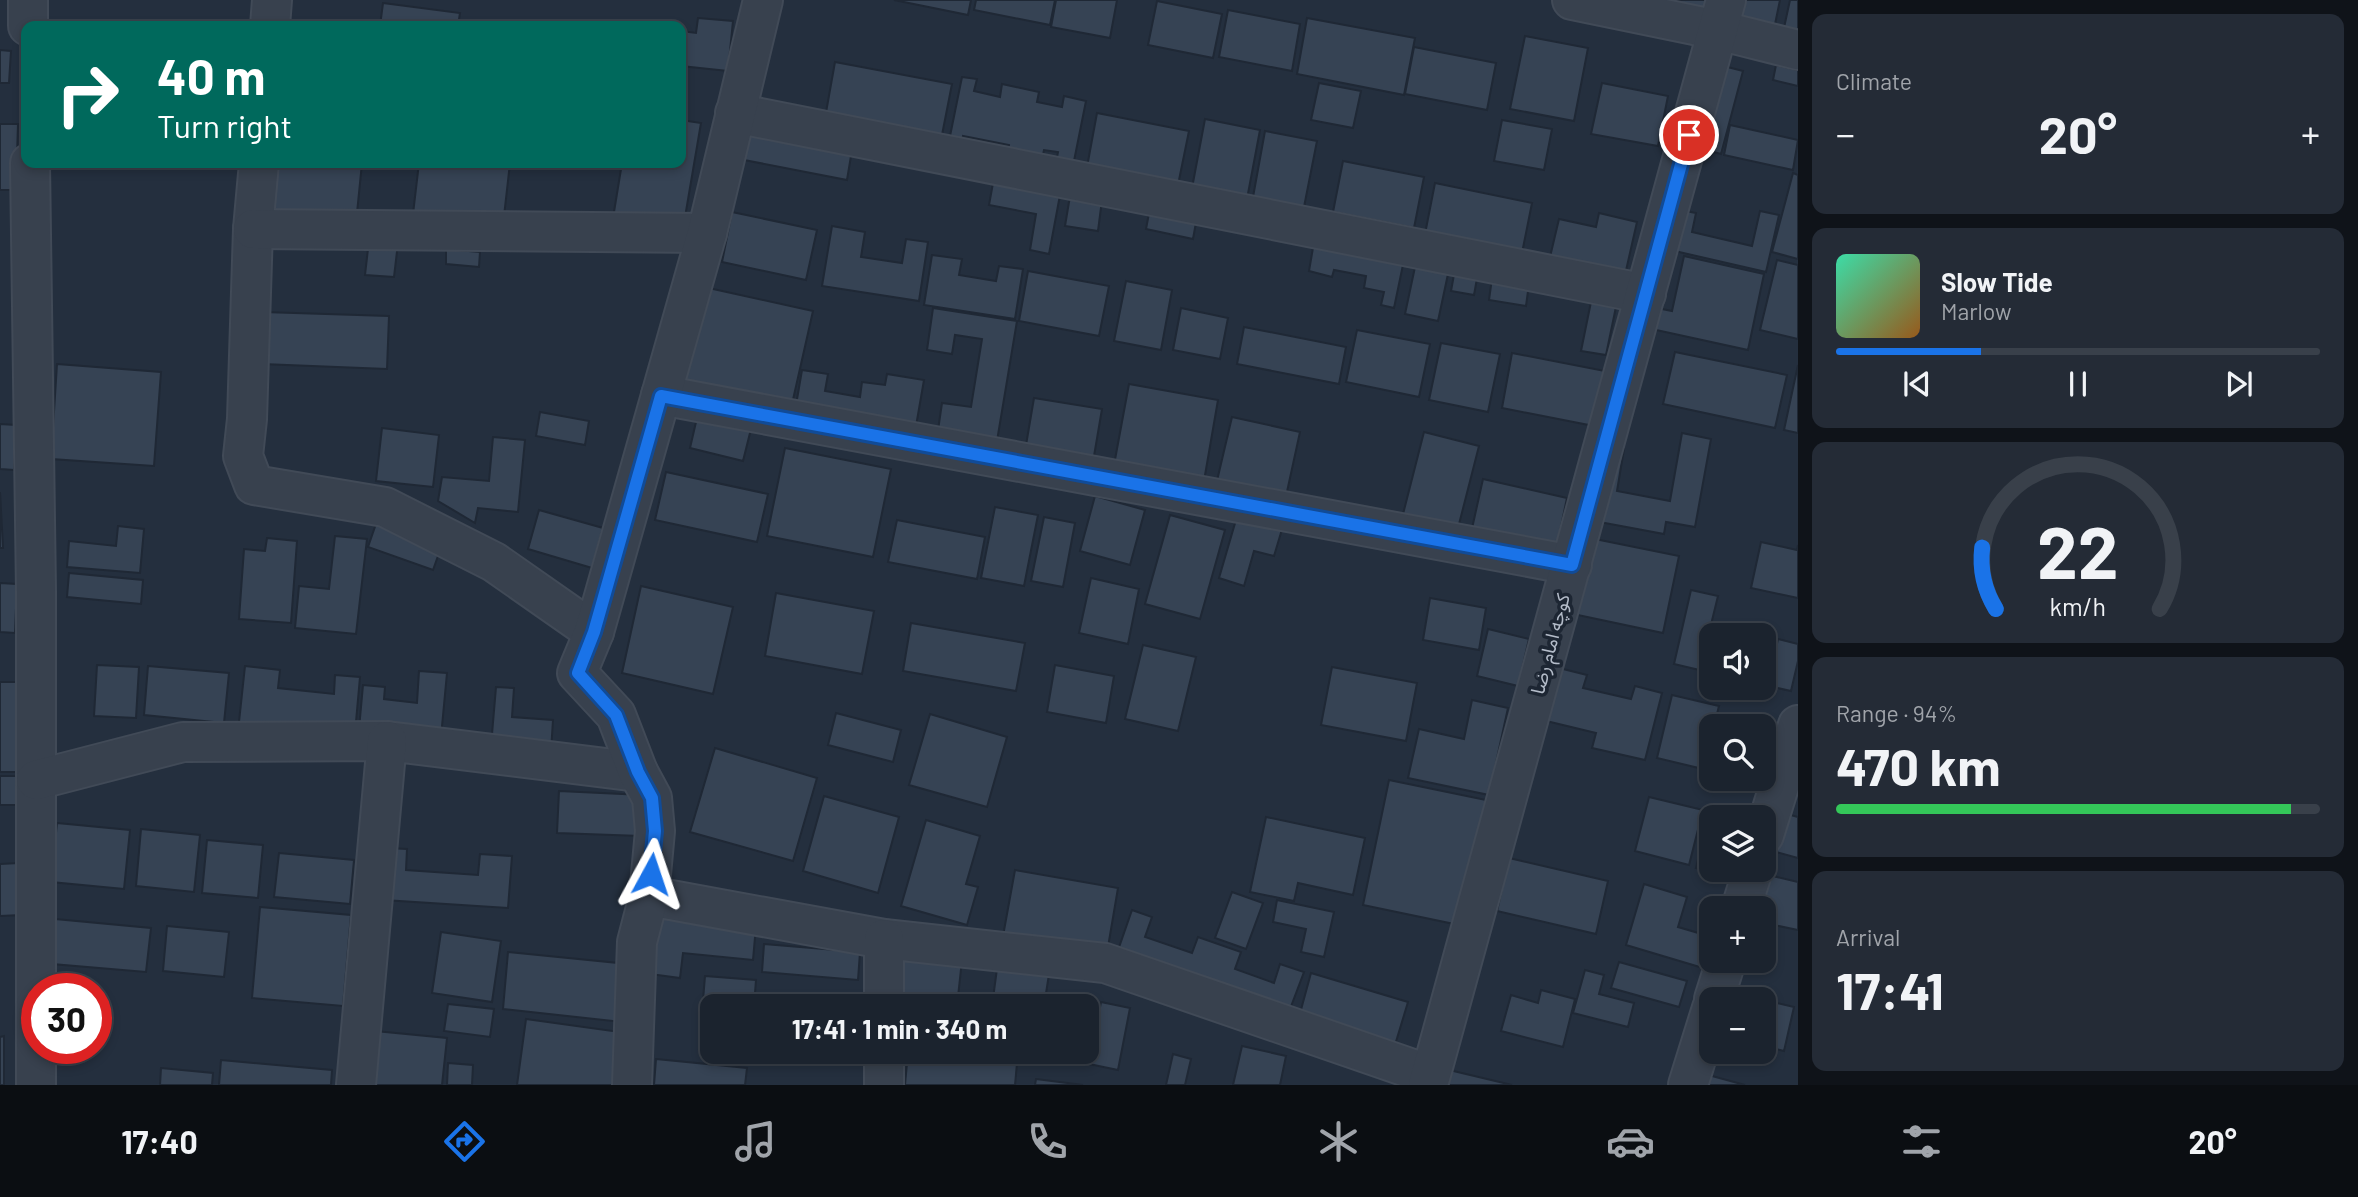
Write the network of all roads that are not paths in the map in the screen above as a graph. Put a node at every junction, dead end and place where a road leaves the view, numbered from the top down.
1 (28, 0) edge
2 (272, 0) edge
3 (762, 0) edge
4 (1572, 0) edge
5 (1722, 15) edge
6 (28, 21) edge
7 (270, 21) edge
8 (1798, 50) edge
9 (735, 113) junction
10 (30, 168) edge
11 (259, 168) edge
12 (253, 229) junction
13 (707, 233) junction
14 (1646, 294) junction
15 (661, 396) junction
16 (1572, 565) junction
17 (594, 632) junction
18 (1798, 725) edge
19 (387, 741) junction
20 (638, 772) junction
21 (36, 780) junction
22 (1773, 805) edge
23 (649, 896) junction
24 (884, 939) junction
25 (884, 994) edge
26 (1699, 1050) edge
27 (884, 1064) edge
28 (1429, 1080) edge
29 (36, 1085) edge
30 (356, 1085) edge
31 (632, 1085) edge
32 (884, 1085) edge
33 (1688, 1085) edge

1 - 6 street
2 - 7 street
3 - 9 street
4 - 5 street
5 - 8 street
5 - 14 street, کوچه امام رضا
9 - 13 street
9 - 14 street
10 - 21 street
11 - 12 street
12 - 13 street
12 - 17 street
13 - 15 street
14 - 16 street, کوچه امام رضا
15 - 16 street
15 - 17 street
16 - 28 street, کوچه امام رضا
17 - 20 street
18 - 22 street
19 - 20 street
19 - 21 street
19 - 30 street
20 - 23 street
21 - 29 street
23 - 24 street
23 - 31 street
24 - 25 street
24 - 28 street
26 - 33 street
27 - 32 street

